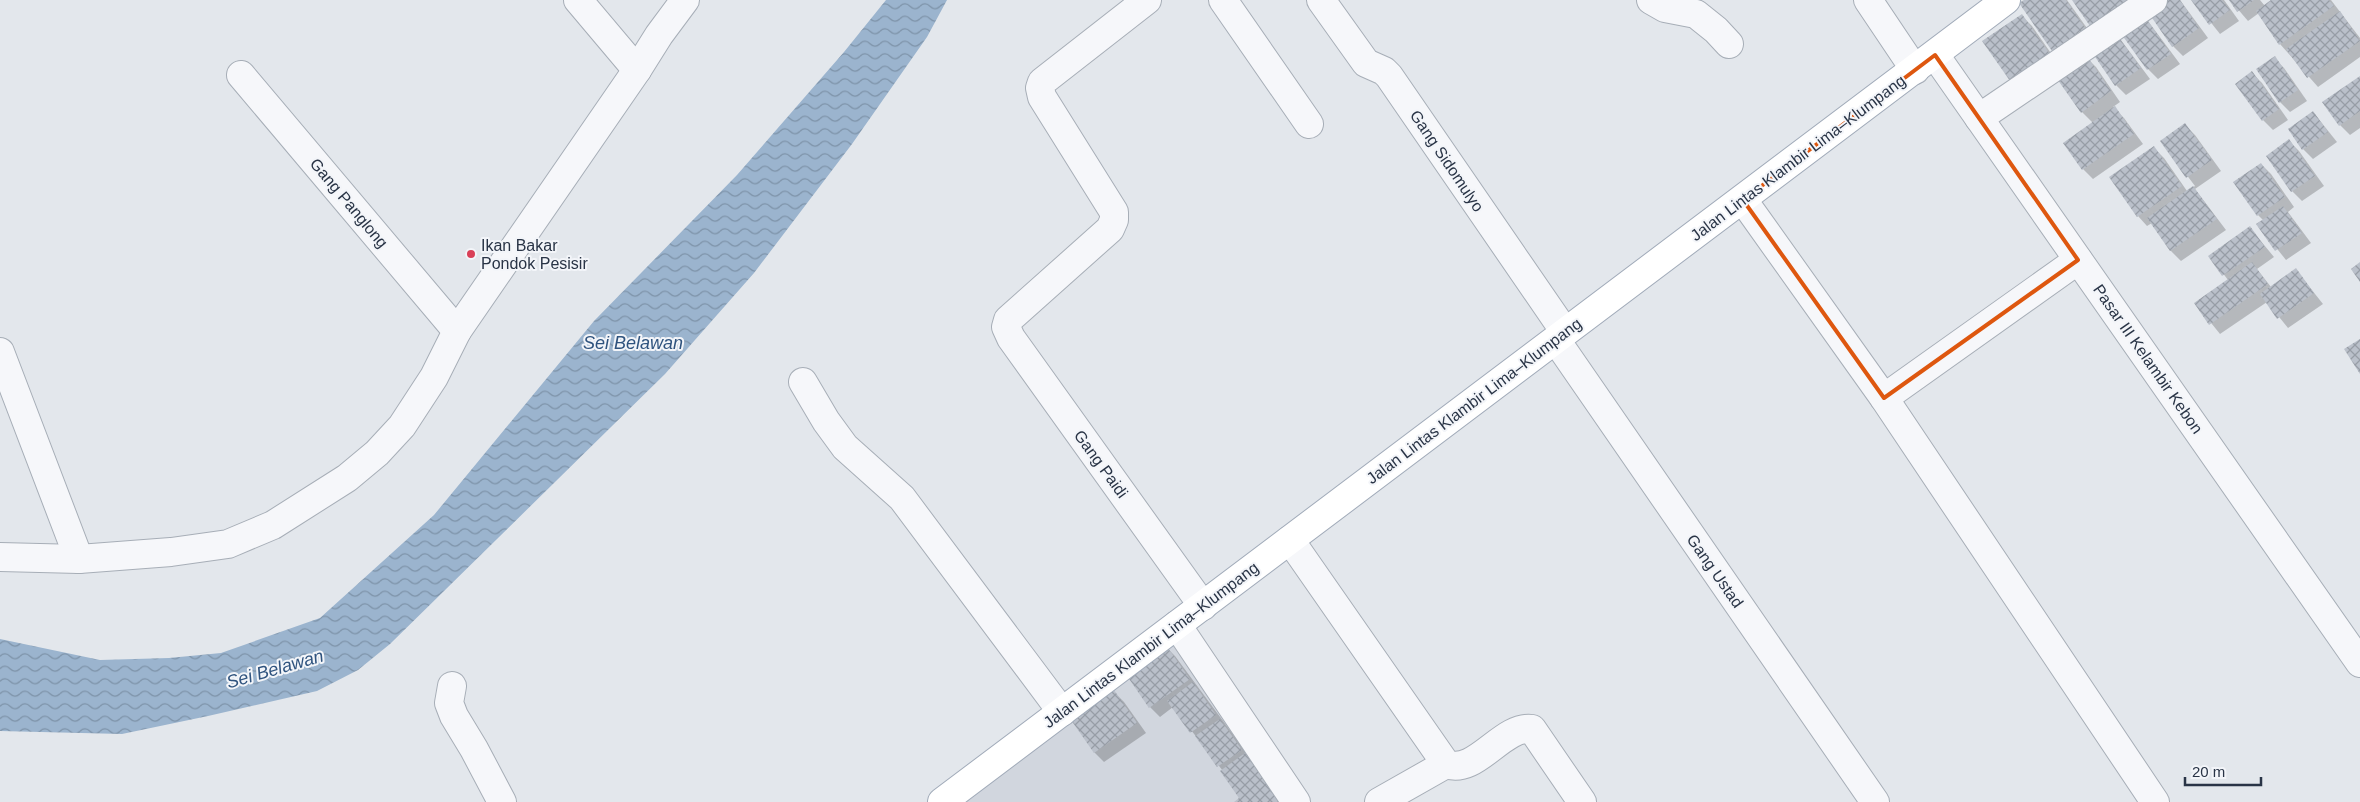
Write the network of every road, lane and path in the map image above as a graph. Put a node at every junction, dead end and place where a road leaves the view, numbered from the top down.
1 (578, 0) edge
2 (685, 0) edge
3 (1147, 0) edge
4 (1223, 0) edge
5 (1321, 0) edge
6 (1651, 0) edge
7 (1868, 0) edge
8 (2006, 0) edge
9 (2152, 0) edge
10 (1729, 44) dead end
11 (1925, 62) junction
12 (637, 70) junction
13 (241, 75) dead end
14 (1979, 118) junction
15 (1309, 124) dead end
16 (1743, 200) junction
17 (2078, 260) junction
18 (457, 332) junction
19 (1560, 336) junction
20 (0, 352) edge
21 (803, 382) dead end
22 (1884, 398) junction
23 (1290, 540) junction
24 (0, 557) edge
25 (79, 559) junction
26 (1203, 606) junction
27 (1178, 625) junction
28 (2360, 663) edge
29 (452, 686) dead end
30 (1062, 712) junction
31 (1446, 764) junction
32 (502, 802) edge
33 (942, 802) edge
34 (1296, 802) edge
35 (1379, 802) edge
36 (1582, 802) edge
37 (1875, 802) edge
38 (2155, 802) edge

1 - 12 street
2 - 12 street
3 - 26 street, Gang Paidi
4 - 15 street
5 - 19 street, Gang Sidomulyo
6 - 10 street
7 - 11 street
8 - 11 main road, Jalan Lintas Klambir Lima–Klumpang
9 - 14 street
11 - 14 street, Pasar III Kelambir Kebon
11 - 16 main road, Jalan Lintas Klambir Lima–Klumpang
12 - 18 street
13 - 18 street, Gang Panglong
14 - 17 street, Pasar III Kelambir Kebon
16 - 19 main road, Jalan Lintas Klambir Lima–Klumpang
16 - 22 street
17 - 22 street
17 - 28 street, Pasar III Kelambir Kebon
18 - 25 street
19 - 23 main road, Jalan Lintas Klambir Lima–Klumpang
19 - 37 street, Gang Ustad
20 - 25 street
21 - 30 street
22 - 38 street
23 - 26 main road, Jalan Lintas Klambir Lima–Klumpang
23 - 31 street
24 - 25 street
26 - 27 main road, Jalan Lintas Klambir Lima–Klumpang
27 - 30 main road, Jalan Lintas Klambir Lima–Klumpang
27 - 34 street
29 - 32 street
30 - 33 main road, Jalan Lintas Klambir Lima–Klumpang
31 - 35 street
31 - 36 street

